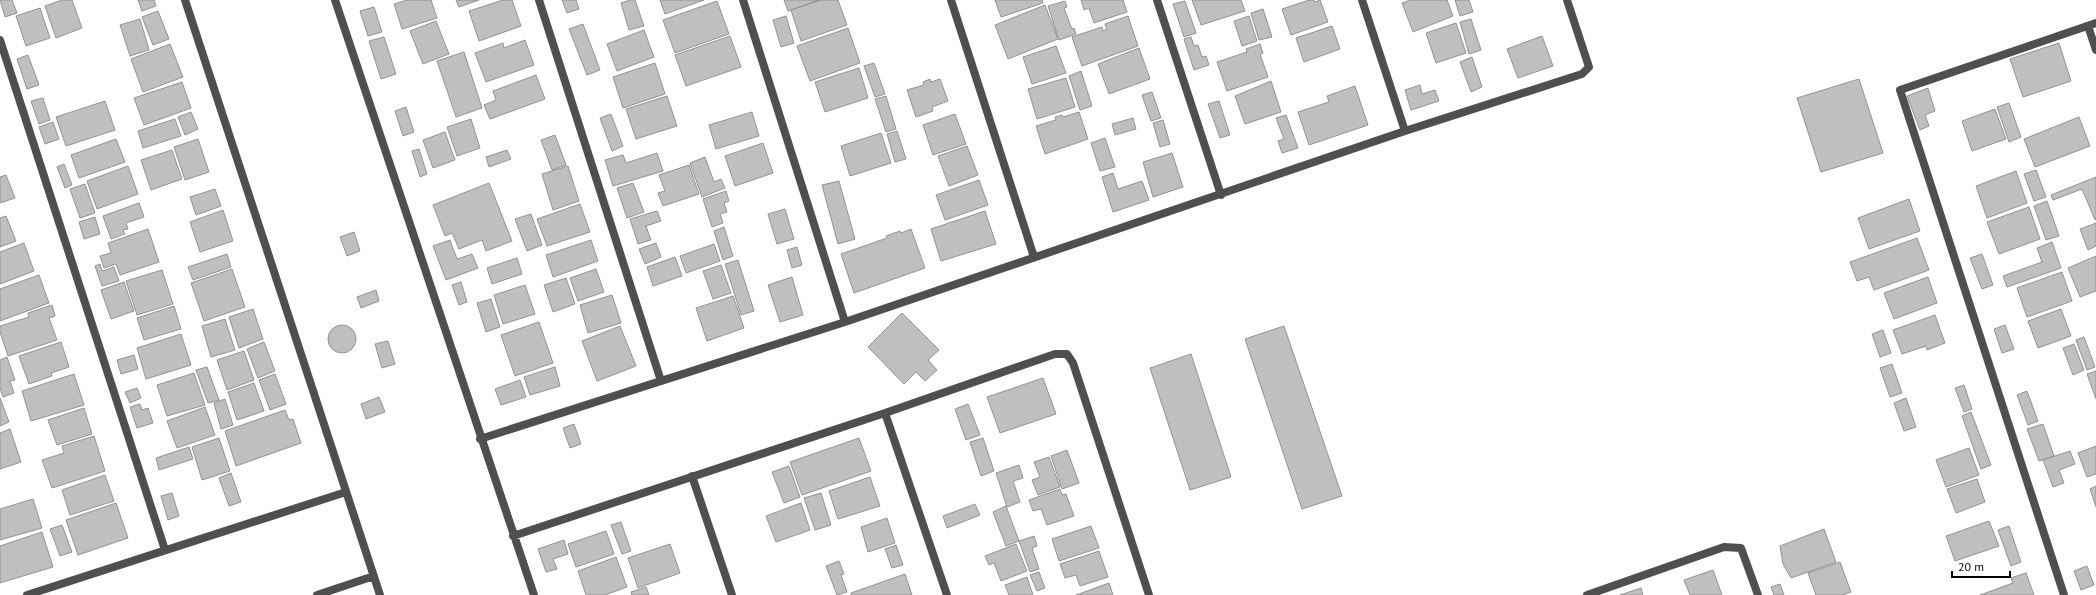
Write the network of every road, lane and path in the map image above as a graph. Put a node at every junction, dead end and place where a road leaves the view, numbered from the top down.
1 (185, 0) edge
2 (335, 0) edge
3 (539, 0) edge
4 (742, 0) edge
5 (951, 0) edge
6 (1157, 0) edge
7 (1362, 0) edge
8 (1567, 0) edge
9 (2092, 25) edge
10 (0, 40) edge
11 (2096, 50) edge
12 (1405, 130) junction
13 (1221, 195) junction
14 (1034, 258) junction
15 (846, 322) junction
16 (661, 381) junction
17 (885, 413) junction
18 (480, 439) junction
19 (692, 476) junction
20 (346, 492) junction
21 (513, 536) junction
22 (165, 550) junction
23 (374, 576) junction
24 (27, 595) edge
25 (317, 595) edge
26 (380, 595) edge
27 (534, 595) edge
28 (732, 595) edge
29 (947, 595) edge
30 (1149, 595) edge
31 (1587, 595) edge
32 (1758, 595) edge
33 (2064, 595) edge

1 - 20 street
2 - 18 street
3 - 16 street
4 - 15 street
5 - 14 street
6 - 13 street
7 - 12 street
8 - 12 street
9 - 11 street
9 - 33 street
10 - 22 street
12 - 13 street
13 - 14 street
14 - 15 street
15 - 16 street
16 - 18 street
17 - 19 street
17 - 29 street
17 - 30 street
18 - 21 street
19 - 21 street
19 - 28 street
20 - 22 street
20 - 23 street
21 - 27 street
22 - 24 street
23 - 25 street
23 - 26 street
31 - 32 street

